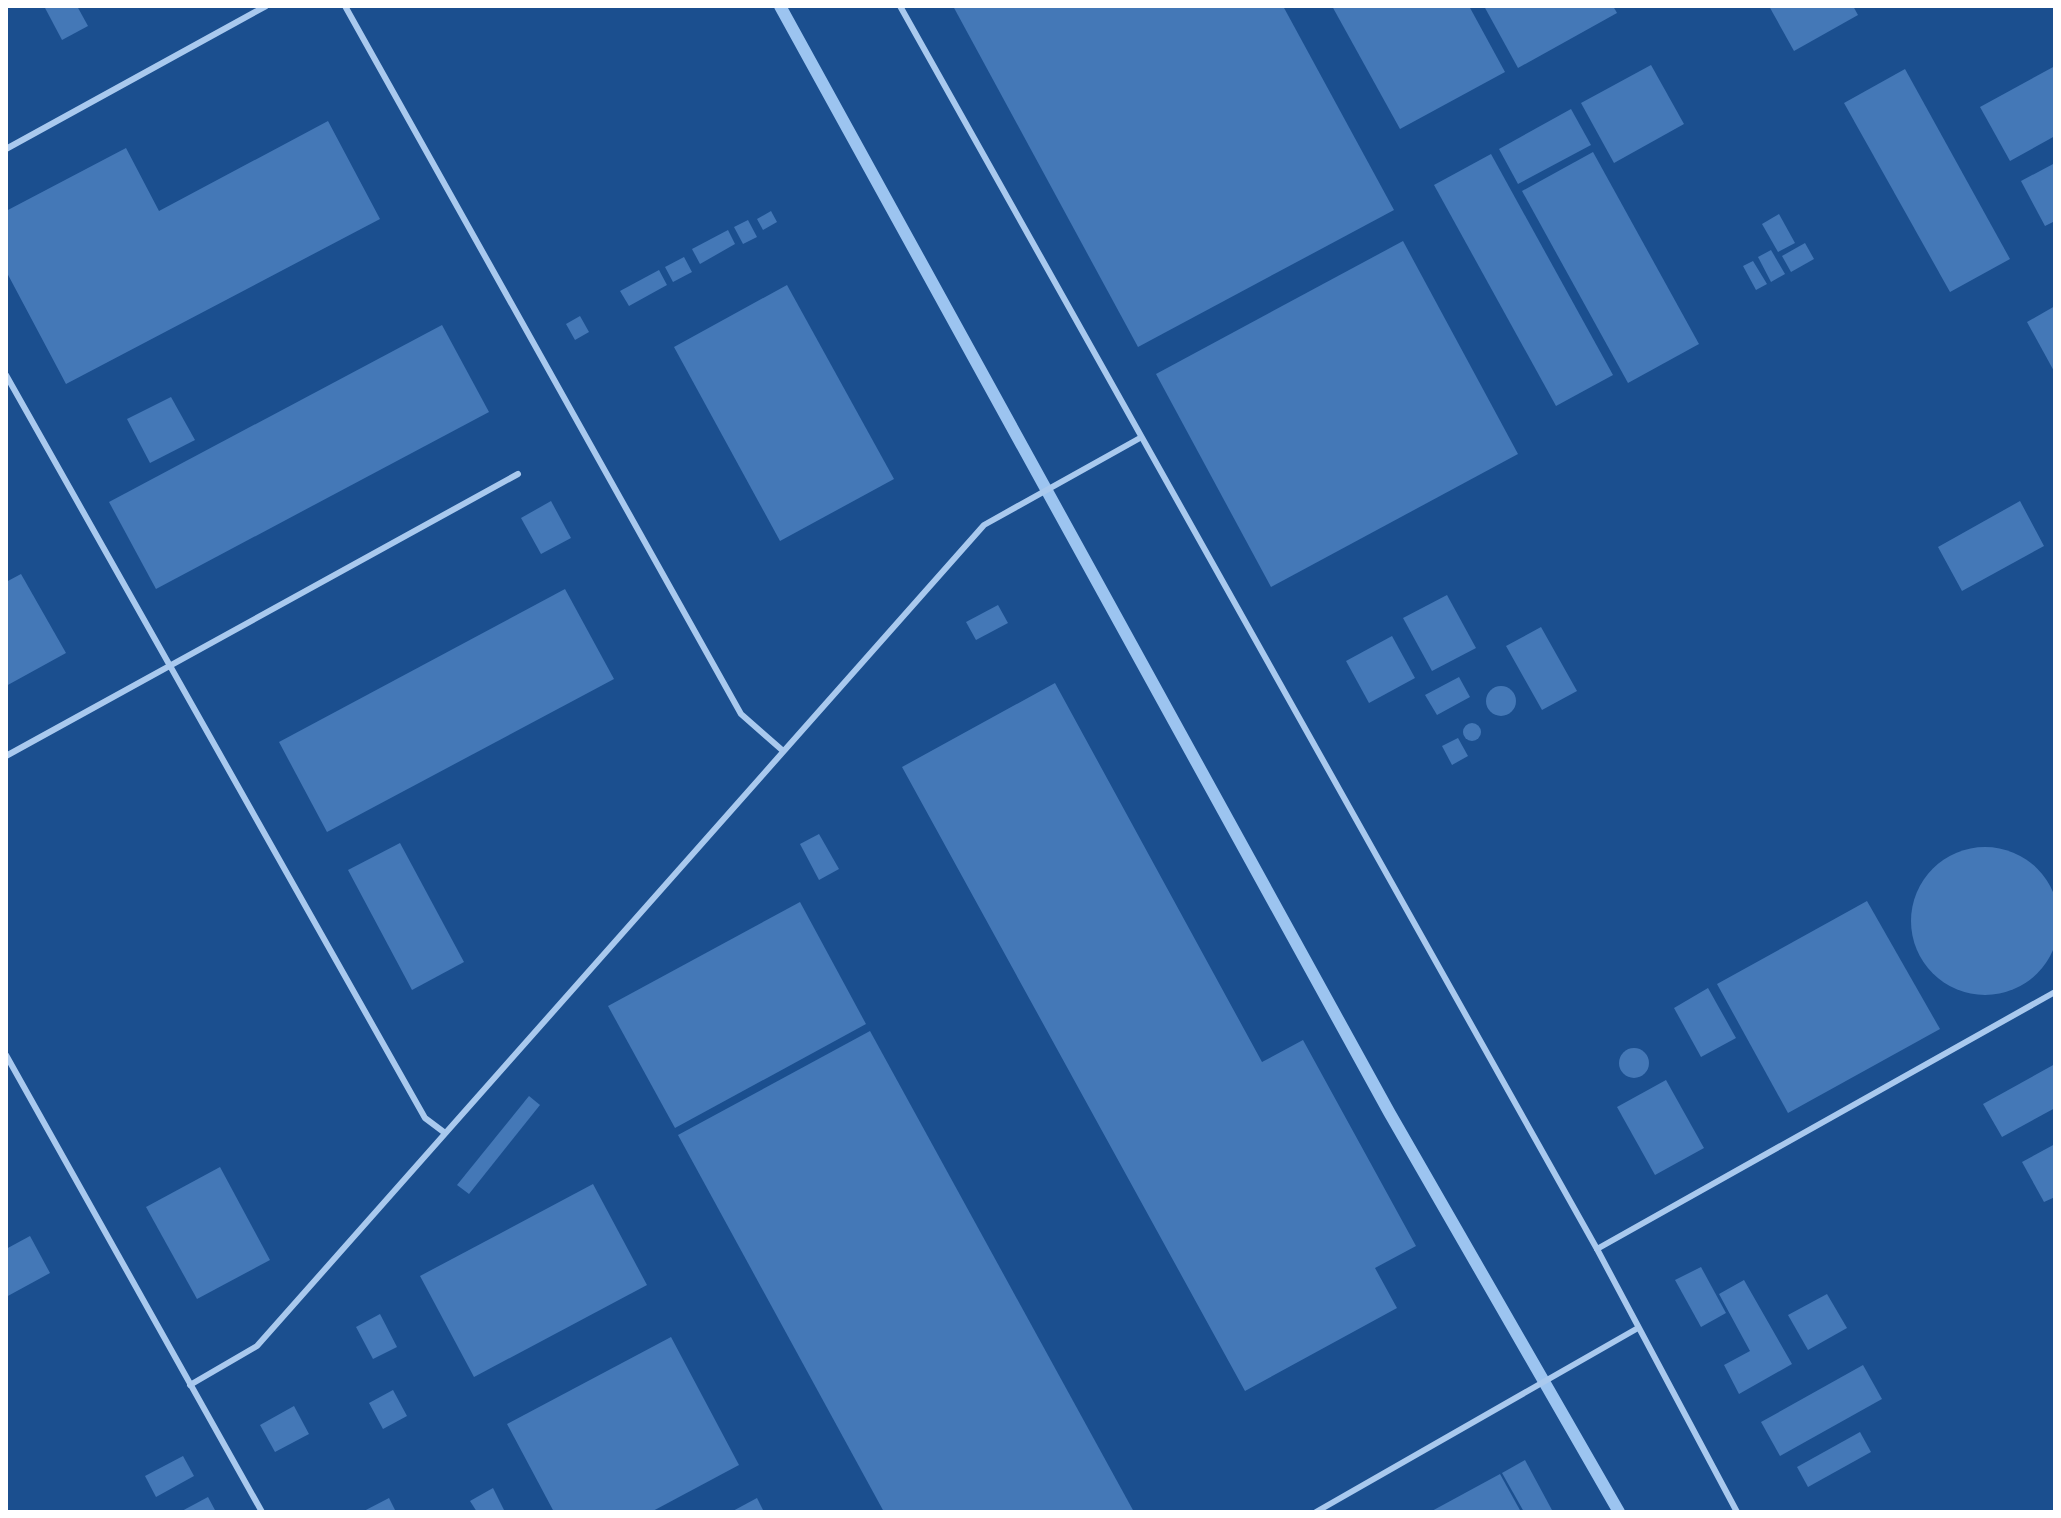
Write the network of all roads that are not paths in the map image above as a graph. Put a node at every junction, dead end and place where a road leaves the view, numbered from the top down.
1 (266, 6) edge
2 (345, 6) edge
3 (900, 6) edge
4 (6, 149) edge
5 (6, 375) edge
6 (1140, 438) junction
7 (518, 474) dead end
8 (171, 664) junction
9 (782, 750) junction
10 (6, 756) edge
11 (2055, 992) edge
12 (6, 1055) edge
13 (445, 1133) junction
14 (1597, 1249) junction
15 (1638, 1328) junction
16 (190, 1385) junction
17 (262, 1512) edge
18 (1316, 1512) edge
19 (1737, 1512) edge

1 - 4 lane
2 - 9 lane
3 - 6 lane
5 - 8 lane
6 - 9 lane
6 - 14 lane
7 - 8 lane
8 - 10 lane
8 - 13 lane
9 - 13 lane
11 - 14 lane
12 - 16 lane
13 - 16 lane
14 - 15 lane
15 - 18 lane
15 - 19 lane
16 - 17 lane

